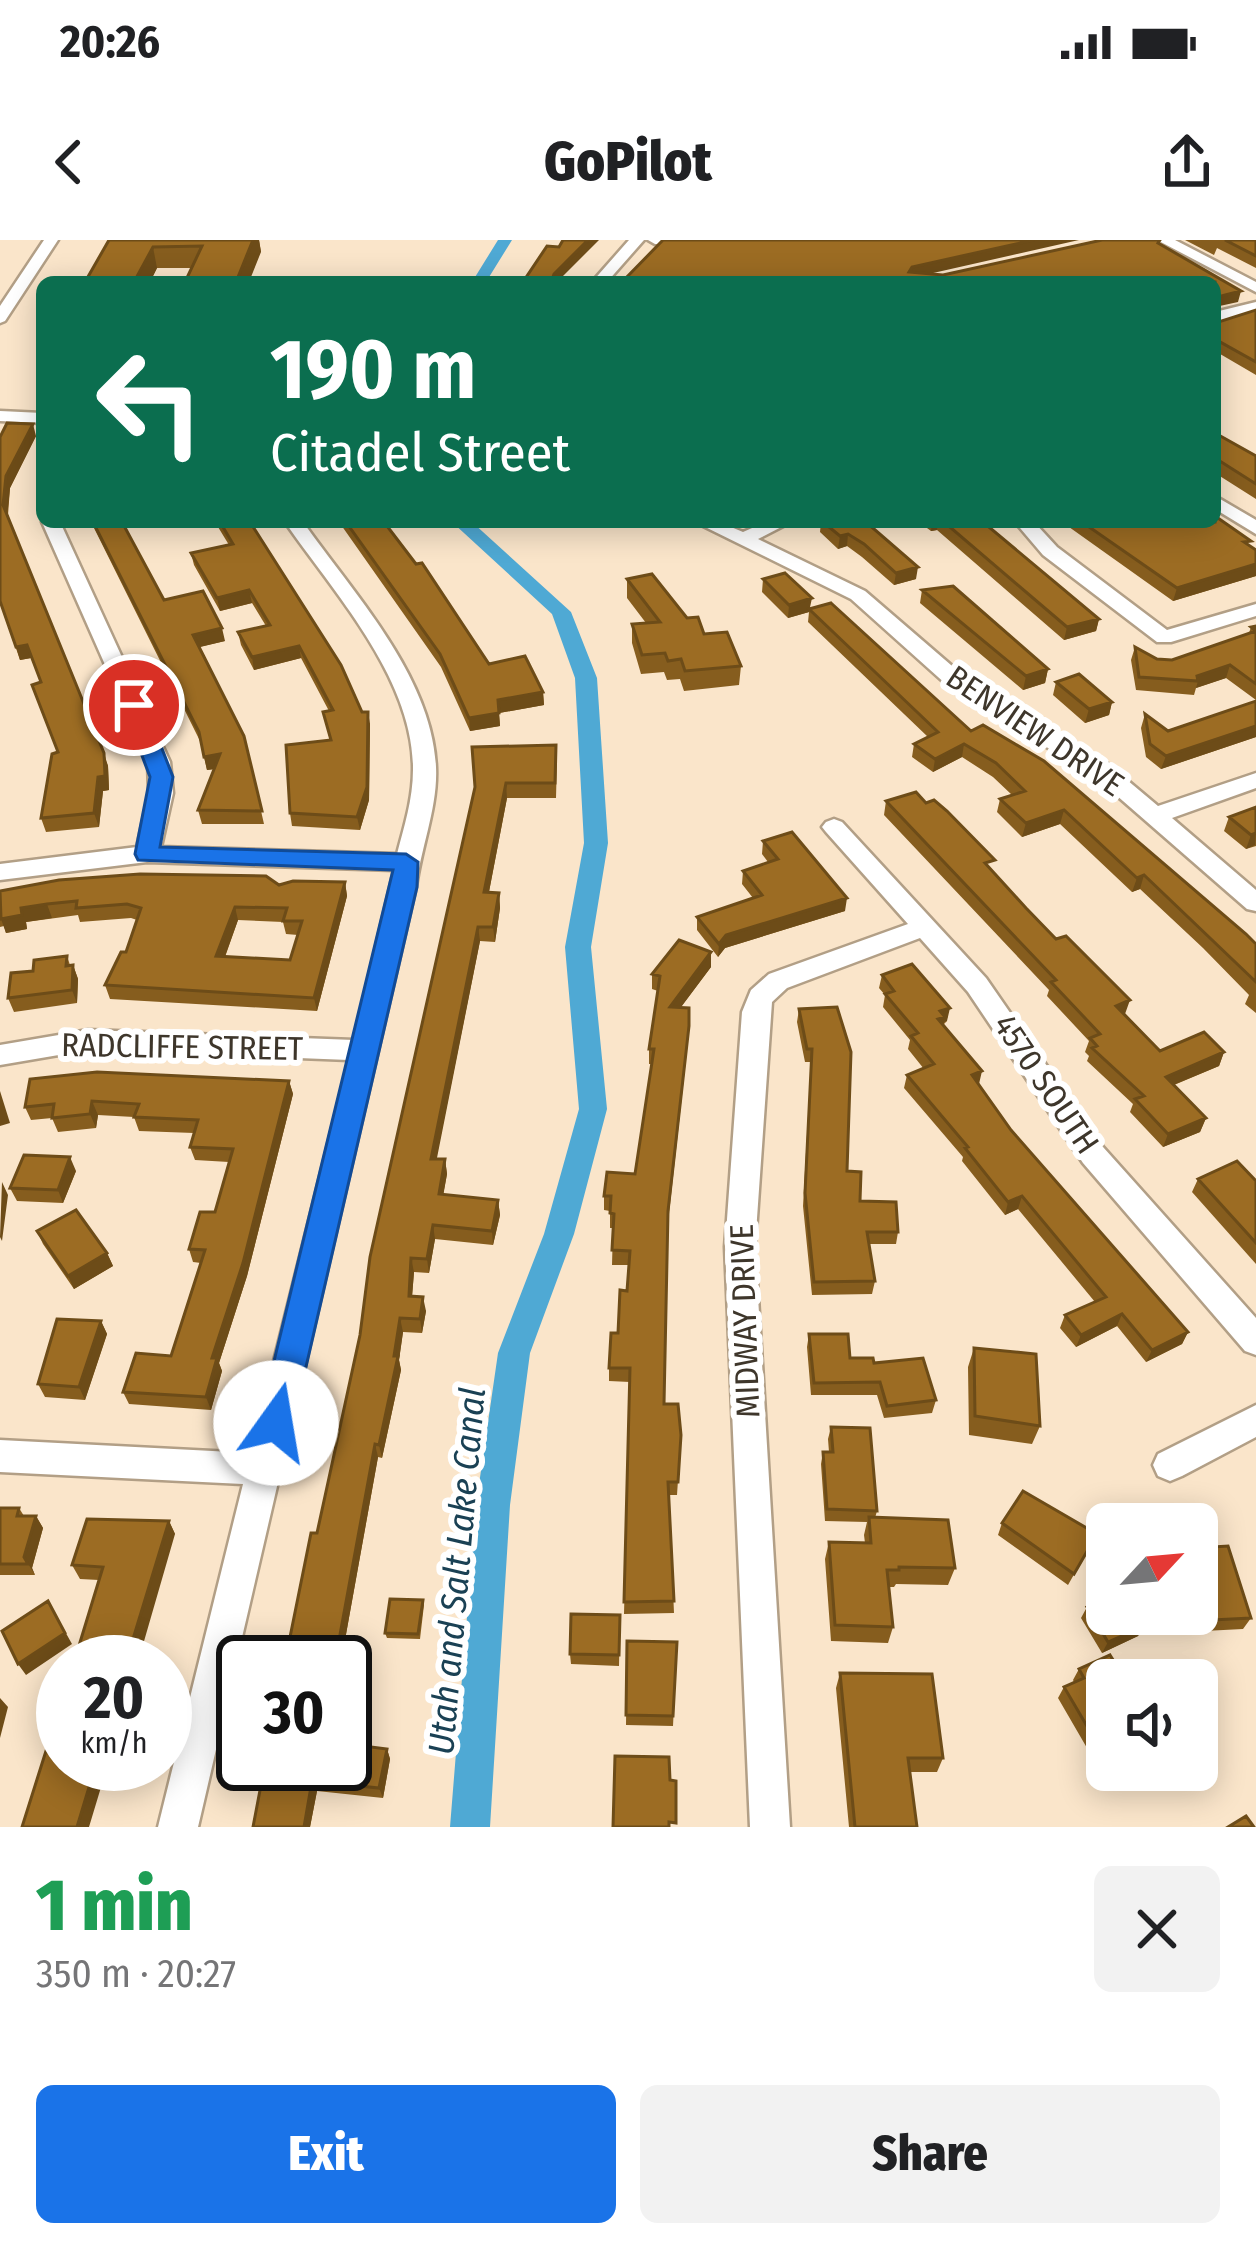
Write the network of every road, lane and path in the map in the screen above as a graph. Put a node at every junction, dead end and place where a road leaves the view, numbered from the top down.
1 (51, 240) edge
2 (637, 240) edge
3 (655, 240) edge
4 (717, 240) edge
5 (1165, 240) edge
6 (604, 276) edge
7 (1256, 288) edge
8 (1256, 307) edge
9 (3, 309) edge
10 (1221, 315) edge
11 (0, 416) edge
12 (36, 418) edge
13 (1221, 504) edge
14 (54, 528) edge
15 (298, 528) edge
16 (716, 528) edge
17 (768, 528) edge
18 (1029, 528) edge
19 (1256, 528) edge
20 (741, 540) junction
21 (1256, 610) edge
22 (1256, 781) edge
23 (1156, 815) junction
24 (834, 827) dead end
25 (147, 854) junction
26 (406, 862) junction
27 (0, 872) edge
28 (1256, 903) edge
29 (926, 927) junction
30 (365, 1051) junction
31 (0, 1055) edge
32 (1256, 1341) edge
33 (1256, 1420) edge
34 (0, 1456) edge
35 (1169, 1465) dead end
36 (264, 1469) junction
37 (178, 1827) edge
38 (770, 1827) edge

1 - 9 street
2 - 6 street
3 - 4 street
5 - 7 street
8 - 10 street
11 - 12 street
13 - 19 street
14 - 25 street
15 - 26 street
16 - 20 street, BENVIEW DRIVE
17 - 20 street
18 - 21 street
20 - 23 street, BENVIEW DRIVE
22 - 23 street
23 - 28 street, BENVIEW DRIVE
24 - 29 street, 4570 SOUTH
25 - 26 street
25 - 27 street
26 - 30 street
29 - 32 street, 4570 SOUTH
29 - 38 street, MIDWAY DRIVE
30 - 31 street, RADCLIFFE STREET
30 - 36 street
33 - 35 street
34 - 36 street
36 - 37 street

